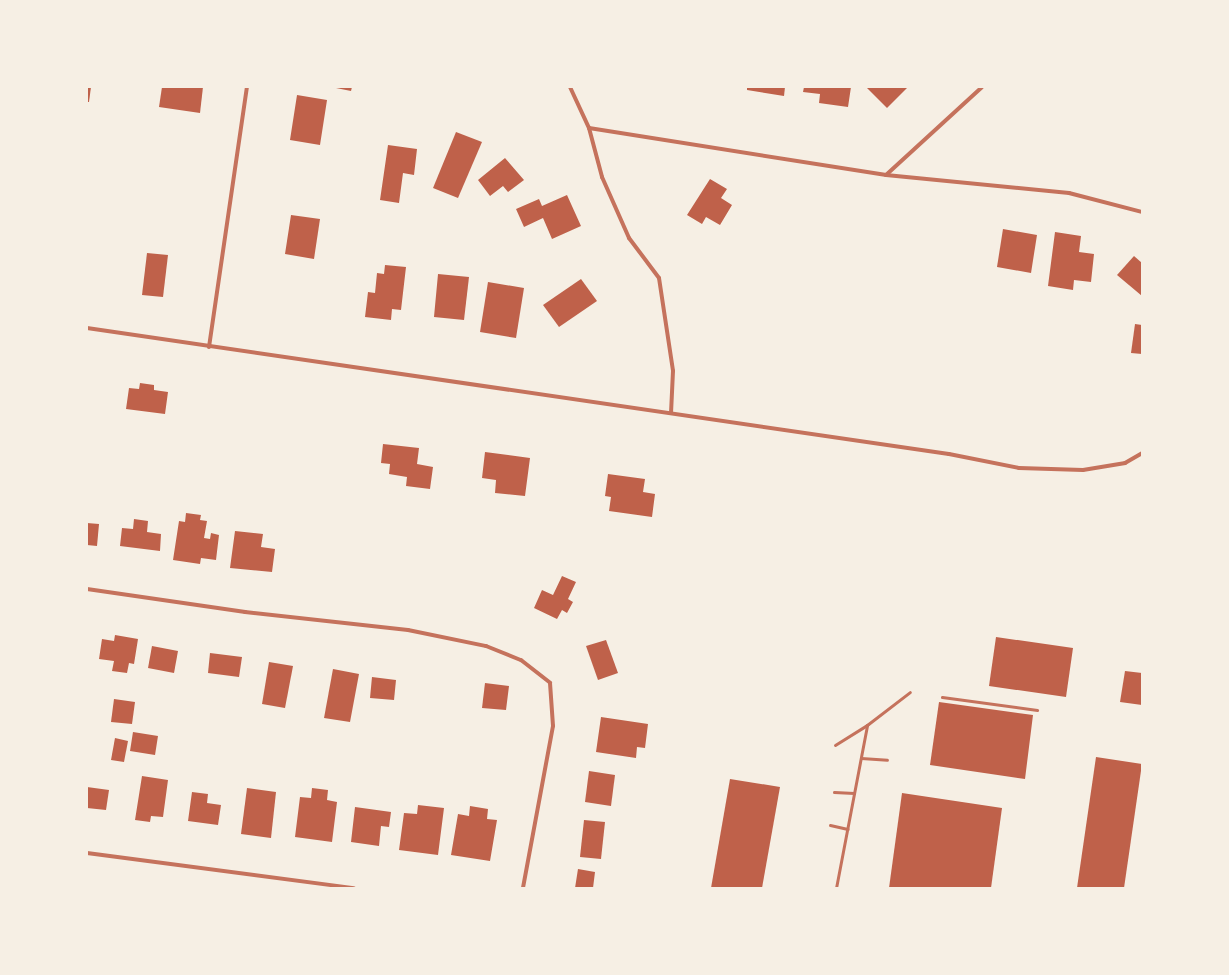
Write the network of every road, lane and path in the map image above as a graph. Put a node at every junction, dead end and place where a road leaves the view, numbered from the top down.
1 (246, 87) edge
2 (570, 87) edge
3 (982, 87) edge
4 (589, 128) junction
5 (886, 175) junction
6 (1142, 212) edge
7 (87, 328) edge
8 (209, 347) junction
9 (671, 414) junction
10 (1142, 453) edge
11 (87, 590) edge
12 (910, 692) dead end
13 (942, 697) dead end
14 (1037, 710) dead end
15 (868, 725) junction
16 (836, 745) dead end
17 (861, 758) junction
18 (886, 760) dead end
19 (834, 792) dead end
20 (854, 793) junction
21 (830, 825) dead end
22 (848, 829) junction
23 (87, 853) edge
24 (354, 888) edge
25 (523, 888) edge
26 (836, 888) edge

1 - 8 street
2 - 4 street
3 - 5 street
4 - 5 street
4 - 9 street
5 - 6 street
7 - 8 street
8 - 9 street
9 - 10 street
11 - 25 street
12 - 15 lane
13 - 14 lane
15 - 16 lane
15 - 17 lane
17 - 18 lane
17 - 20 lane
19 - 20 lane
20 - 22 lane
21 - 22 lane
22 - 26 lane
23 - 24 street

